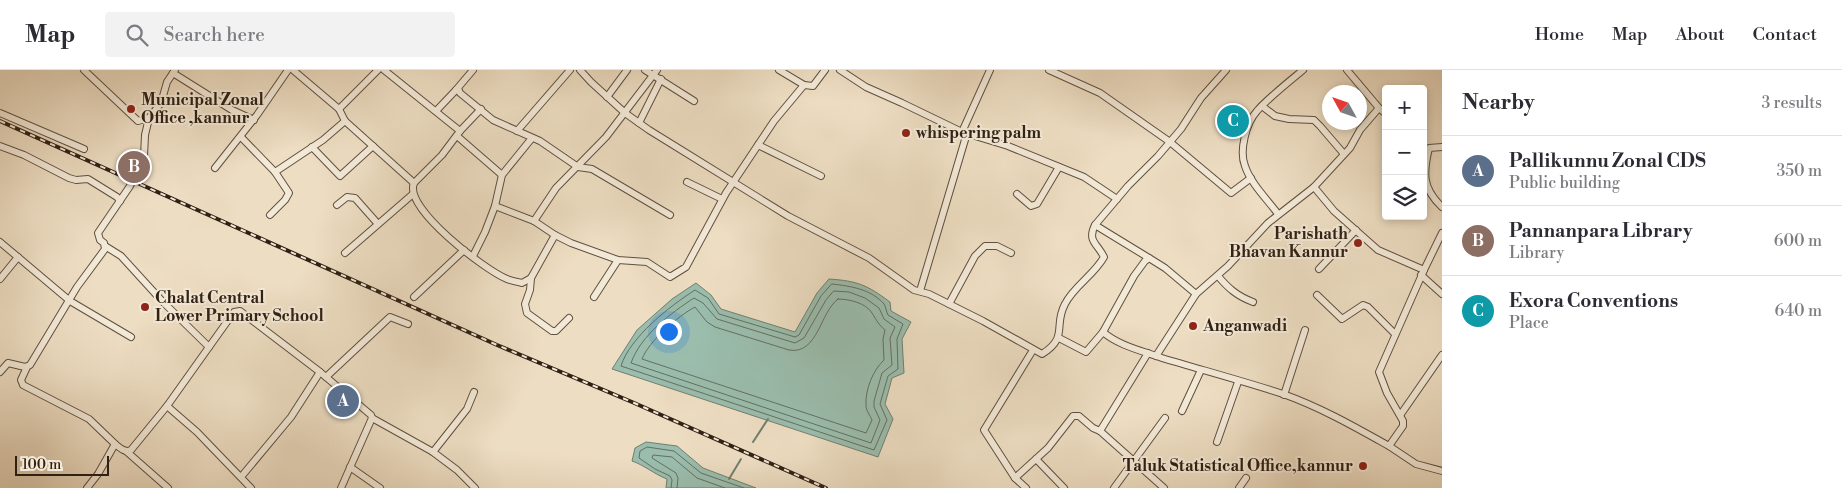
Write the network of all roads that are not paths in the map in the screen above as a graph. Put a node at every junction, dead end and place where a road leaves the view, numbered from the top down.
1 (84, 70) edge
2 (288, 70) edge
3 (293, 70) edge
4 (378, 70) edge
5 (384, 70) edge
6 (473, 70) edge
7 (570, 70) edge
8 (580, 70) edge
9 (627, 70) edge
10 (645, 70) edge
11 (779, 70) edge
12 (825, 70) edge
13 (840, 70) edge
14 (990, 70) edge
15 (1049, 70) edge
16 (1226, 70) edge
17 (1304, 70) edge
18 (1347, 70) edge
19 (174, 72) edge
20 (655, 73) edge
21 (1063, 73) edge
22 (661, 79) junction
23 (804, 85) junction
24 (456, 90) junction
25 (607, 97) junction
26 (694, 101) dead end
27 (1262, 106) junction
28 (1379, 108) junction
29 (339, 109) junction
30 (481, 110) junction
31 (436, 111) junction
32 (1382, 111) edge
33 (0, 113) edge
34 (625, 113) junction
35 (148, 118) junction
36 (254, 120) junction
37 (345, 120) junction
38 (639, 123) junction
39 (517, 131) junction
40 (964, 132) junction
41 (459, 133) junction
42 (241, 137) junction
43 (532, 138) junction
44 (1170, 142) junction
45 (758, 145) junction
46 (1427, 145) edge
47 (0, 146) edge
48 (373, 146) junction
49 (312, 147) junction
50 (1442, 147) edge
51 (84, 148) dead end
52 (1344, 154) junction
53 (1059, 166) junction
54 (578, 167) junction
55 (215, 168) dead end
56 (275, 172) junction
57 (502, 175) junction
58 (1424, 175) edge
59 (822, 176) dead end
60 (1251, 178) junction
61 (734, 181) junction
62 (687, 182) dead end
63 (414, 183) junction
64 (1314, 188) junction
65 (413, 194) junction
66 (1017, 194) dead end
67 (722, 199) junction
68 (1117, 199) junction
69 (120, 201) junction
70 (337, 205) dead end
71 (495, 206) junction
72 (1442, 207) edge
73 (670, 214) dead end
74 (1278, 214) junction
75 (270, 215) dead end
76 (534, 221) junction
77 (378, 224) junction
78 (1095, 225) junction
79 (1356, 230) junction
80 (1442, 233) edge
81 (555, 235) junction
82 (0, 242) edge
83 (105, 246) junction
84 (464, 250) junction
85 (345, 253) dead end
86 (1011, 253) dead end
87 (18, 256) junction
88 (473, 256) junction
89 (1149, 258) junction
90 (618, 260) junction
91 (1319, 269) dead end
92 (1423, 272) junction
93 (1218, 276) junction
94 (531, 278) junction
95 (0, 279) edge
96 (920, 291) junction
97 (1196, 294) junction
98 (1317, 294) dead end
99 (1442, 294) edge
100 (414, 297) dead end
101 (594, 297) dead end
102 (70, 301) junction
103 (1253, 302) dead end
104 (949, 304) junction
105 (569, 318) dead end
106 (408, 324) dead end
107 (1305, 330) dead end
108 (1103, 332) junction
109 (1395, 334) junction
110 (131, 338) dead end
111 (1059, 338) junction
112 (209, 347) junction
113 (1033, 350) junction
114 (1148, 353) junction
115 (1442, 355) edge
116 (1156, 356) junction
117 (27, 367) junction
118 (1202, 370) junction
119 (0, 372) edge
120 (320, 372) junction
121 (326, 377) junction
122 (1238, 382) junction
123 (474, 392) dead end
124 (1284, 395) junction
125 (167, 406) junction
126 (1182, 410) dead end
127 (1401, 414) junction
128 (372, 418) junction
129 (1165, 418) dead end
130 (1100, 432) junction
131 (1217, 442) dead end
132 (115, 444) junction
133 (1389, 446) junction
134 (126, 451) junction
135 (433, 452) junction
136 (1036, 459) junction
137 (1134, 462) junction
138 (350, 467) junction
139 (1442, 471) edge
140 (241, 477) junction
141 (1016, 478) junction
142 (1246, 478) dead end
143 (87, 488) edge
144 (168, 488) edge
145 (251, 488) edge
146 (341, 488) edge
147 (380, 488) edge
148 (475, 488) edge
149 (1026, 488) edge
150 (1064, 488) edge
151 (1114, 488) edge
152 (1164, 488) edge
153 (1239, 488) edge

1 - 35 street
2 - 36 street
3 - 29 street
4 - 29 street
5 - 31 street
6 - 24 street
7 - 39 street
8 - 25 street
9 - 25 street
10 - 20 street
11 - 23 street
12 - 23 street
13 - 40 street
14 - 40 street
15 - 21 street
16 - 44 street
17 - 27 street
18 - 28 street
19 - 35 street
19 - 36 street
20 - 22 street
20 - 34 street
21 - 44 street
22 - 26 street
22 - 38 street
23 - 45 street
24 - 30 street
24 - 31 street
25 - 34 street
27 - 52 street
27 - 60 street
28 - 32 street
28 - 52 street
29 - 37 street
30 - 39 street
30 - 41 street
31 - 41 street
33 - 51 street
34 - 38 street
34 - 54 street
35 - 69 street
36 - 42 street
37 - 48 street
37 - 49 street
38 - 61 street
39 - 43 street
40 - 53 street
40 - 96 street
41 - 57 street
41 - 63 street
42 - 55 street
42 - 56 street
43 - 54 street
43 - 57 street
44 - 60 street
44 - 68 street
45 - 59 street
45 - 61 street
46 - 50 street
47 - 69 street
48 - 49 street
48 - 63 street
49 - 56 street
52 - 64 street
53 - 66 street
53 - 68 street
54 - 73 street
54 - 76 street
56 - 75 street
57 - 71 street
58 - 72 street
60 - 74 street
61 - 67 street
61 - 96 street
62 - 67 street
63 - 65 street
64 - 74 street
64 - 79 street
65 - 77 street
65 - 84 street
67 - 90 street
68 - 78 street
69 - 83 street
70 - 77 street
71 - 76 street
71 - 88 street
74 - 93 street
76 - 81 street
77 - 85 street
78 - 89 street
78 - 111 street
79 - 91 street
79 - 92 street
80 - 92 street
81 - 90 street
81 - 94 street
82 - 87 street
83 - 102 street
83 - 112 street
84 - 88 street
84 - 100 street
86 - 104 street
87 - 95 street
87 - 102 street
88 - 94 street
89 - 97 street
89 - 108 street
90 - 101 street
92 - 99 street
92 - 109 street
93 - 97 street
93 - 103 street
94 - 105 street
96 - 104 street
97 - 116 street
98 - 109 street
102 - 110 street
102 - 117 street
104 - 113 street
106 - 121 street
107 - 124 street
108 - 111 street
108 - 114 street
109 - 127 street
111 - 113 street
112 - 120 street
112 - 125 street
113 - 141 street
114 - 116 street
114 - 130 street
115 - 127 street
116 - 118 street
117 - 119 street
117 - 132 street
118 - 122 street
118 - 126 street
120 - 121 street
120 - 140 street
121 - 128 street
122 - 124 street
122 - 131 street
123 - 135 street
124 - 133 street
125 - 134 street
125 - 140 street
127 - 133 street
128 - 135 street
128 - 138 street
129 - 137 street
130 - 136 street
130 - 137 street
132 - 134 street
132 - 143 street
133 - 139 street
134 - 144 street
135 - 148 street
136 - 141 street
136 - 150 street
137 - 151 street
137 - 152 street
138 - 146 street
138 - 147 street
140 - 145 street
141 - 149 street
142 - 153 street

